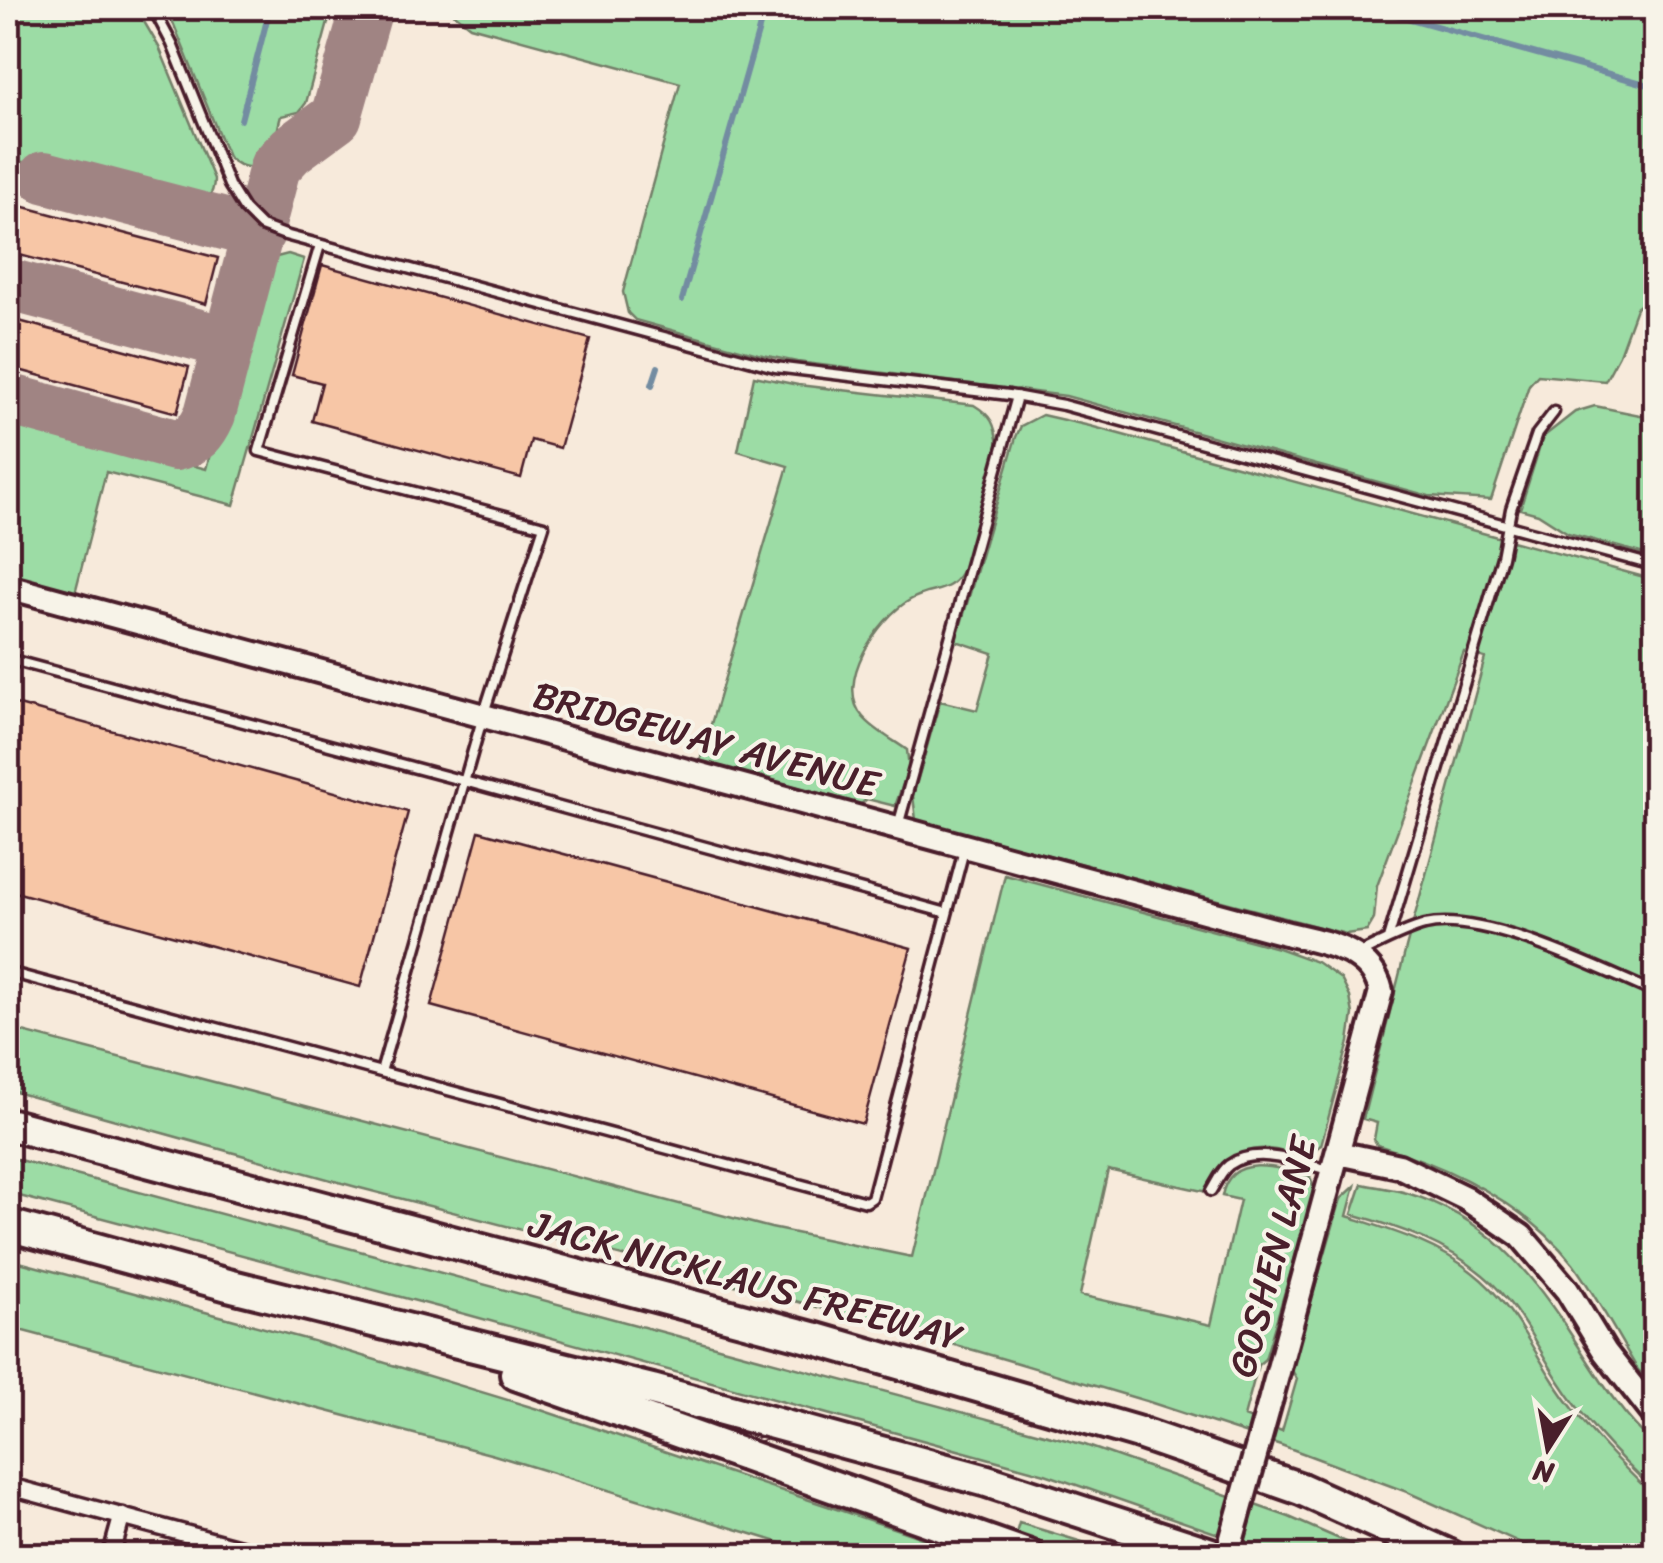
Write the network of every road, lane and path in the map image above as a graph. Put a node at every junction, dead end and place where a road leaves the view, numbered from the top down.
1 (153, 8) edge
2 (320, 245) junction
3 (1017, 396) junction
4 (1554, 412) dead end
5 (1508, 526) junction
6 (1656, 566) edge
7 (8, 587) edge
8 (8, 659) edge
9 (483, 716) junction
10 (464, 780) junction
11 (897, 828) junction
12 (965, 846) junction
13 (947, 913) junction
14 (1388, 939) junction
15 (1356, 955) junction
16 (8, 972) edge
17 (1378, 977) joint
18 (1656, 992) edge
19 (381, 1072) junction
20 (8, 1124) edge
21 (1336, 1162) junction
22 (1211, 1191) dead end
23 (8, 1225) edge
24 (387, 1325) junction
25 (1654, 1413) edge
26 (8, 1486) edge
27 (122, 1516) junction
28 (111, 1556) edge
29 (268, 1556) edge
30 (1029, 1556) edge
31 (1218, 1556) edge
32 (1227, 1556) edge
33 (1450, 1556) edge

1 - 2 lane
2 - 3 lane
2 - 9 lane
3 - 5 lane
3 - 11 lane
4 - 5 lane
5 - 6 lane
5 - 14 lane
7 - 9 street, BRIDGEWAY AVENUE
8 - 10 lane
9 - 10 lane
9 - 11 street, BRIDGEWAY AVENUE
10 - 13 lane
10 - 19 lane
11 - 12 street, BRIDGEWAY AVENUE
12 - 13 lane
12 - 15 street, BRIDGEWAY AVENUE
13 - 19 lane
14 - 15 lane
14 - 18 lane
15 - 17 street, BRIDGEWAY AVENUE
16 - 19 lane
17 - 21 street, GOSHEN LANE
20 - 33 highway, JACK NICKLAUS FREEWAY
21 - 22 lane
21 - 25 street
21 - 32 street, GOSHEN LANE, bridge
23 - 24 highway
24 - 30 highway
24 - 31 highway
26 - 27 street
27 - 28 street
27 - 29 street

